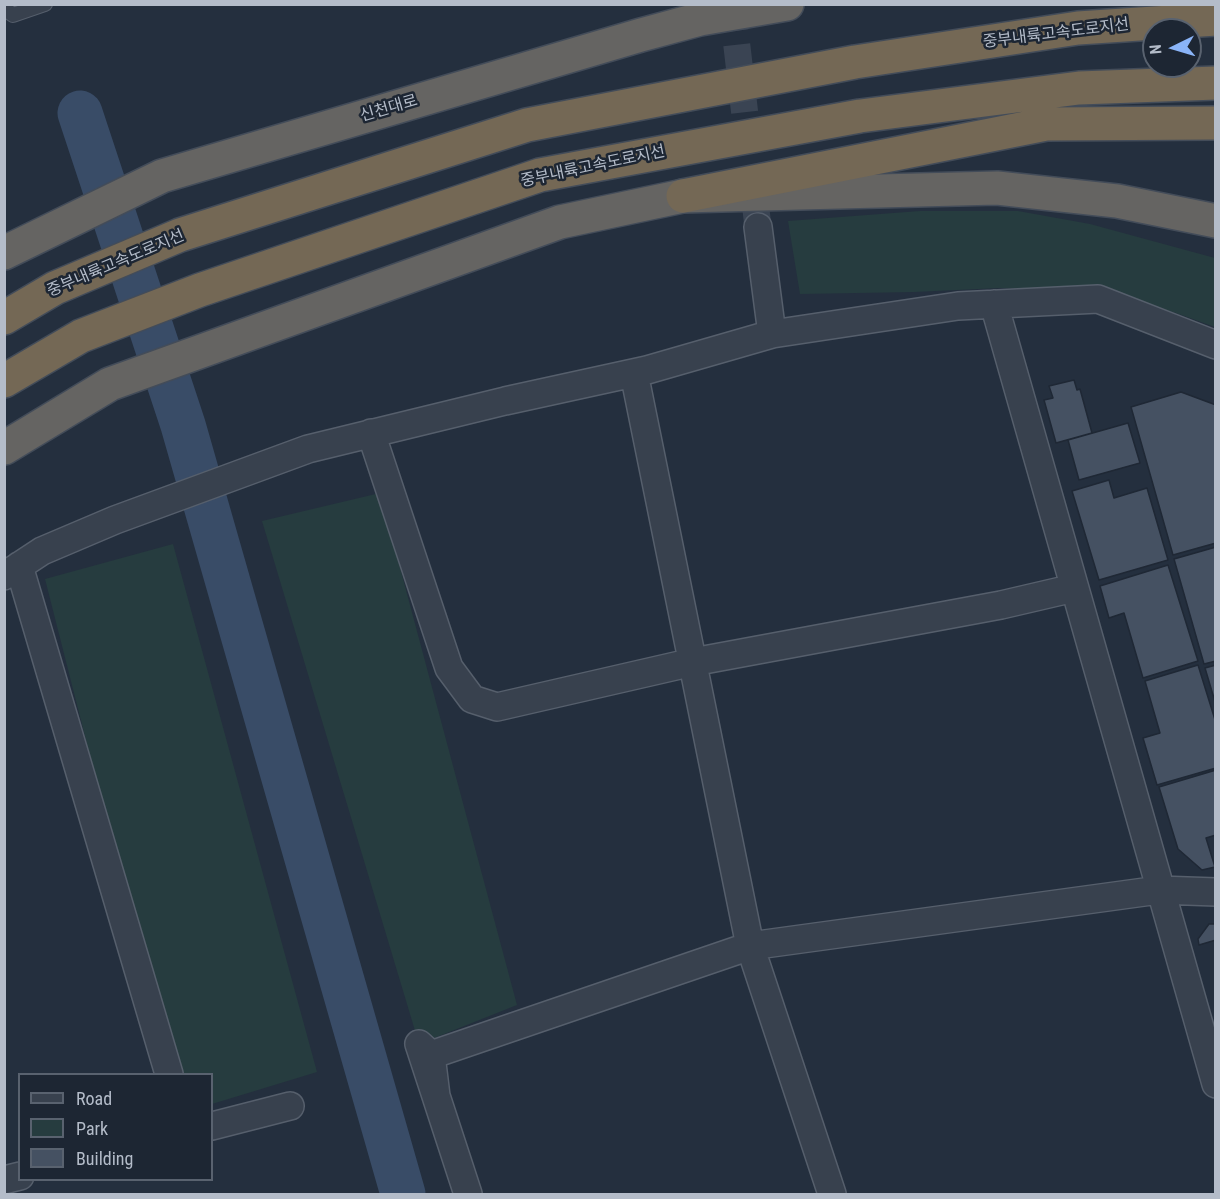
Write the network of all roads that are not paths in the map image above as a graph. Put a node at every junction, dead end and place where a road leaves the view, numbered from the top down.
1 (45, 4) edge
2 (787, 4) edge
3 (4, 8) edge
4 (1215, 19) edge
5 (1215, 83) edge
6 (1215, 123) edge
7 (683, 196) junction
8 (1215, 221) edge
9 (758, 228) tunnel mouth
10 (14, 248) edge
11 (994, 304) junction
12 (4, 318) edge
13 (772, 334) junction
14 (1215, 345) edge
15 (634, 373) junction
16 (4, 381) edge
17 (371, 433) junction
18 (4, 448) edge
19 (12, 571) edge
20 (1074, 588) junction
21 (693, 663) junction
22 (1159, 890) junction
23 (1215, 892) edge
24 (750, 946) junction
25 (169, 1073) edge
26 (1215, 1084) edge
27 (290, 1106) dead end
28 (213, 1126) edge
29 (468, 1194) edge
30 (832, 1194) edge

1 - 3 lane
2 - 10 highway, 신천대로
4 - 12 highway, 중부내륙고속도로지선
5 - 16 highway, 중부내륙고속도로지선
6 - 7 highway
7 - 8 highway
7 - 18 highway
9 - 13 street
11 - 13 street
11 - 14 street
11 - 20 street
13 - 15 street
15 - 17 street
15 - 21 street
17 - 19 street
17 - 21 street
19 - 25 street
20 - 21 street
20 - 22 street
21 - 24 street
22 - 23 street
22 - 24 street
22 - 26 street
24 - 29 street
24 - 30 street
27 - 28 street

